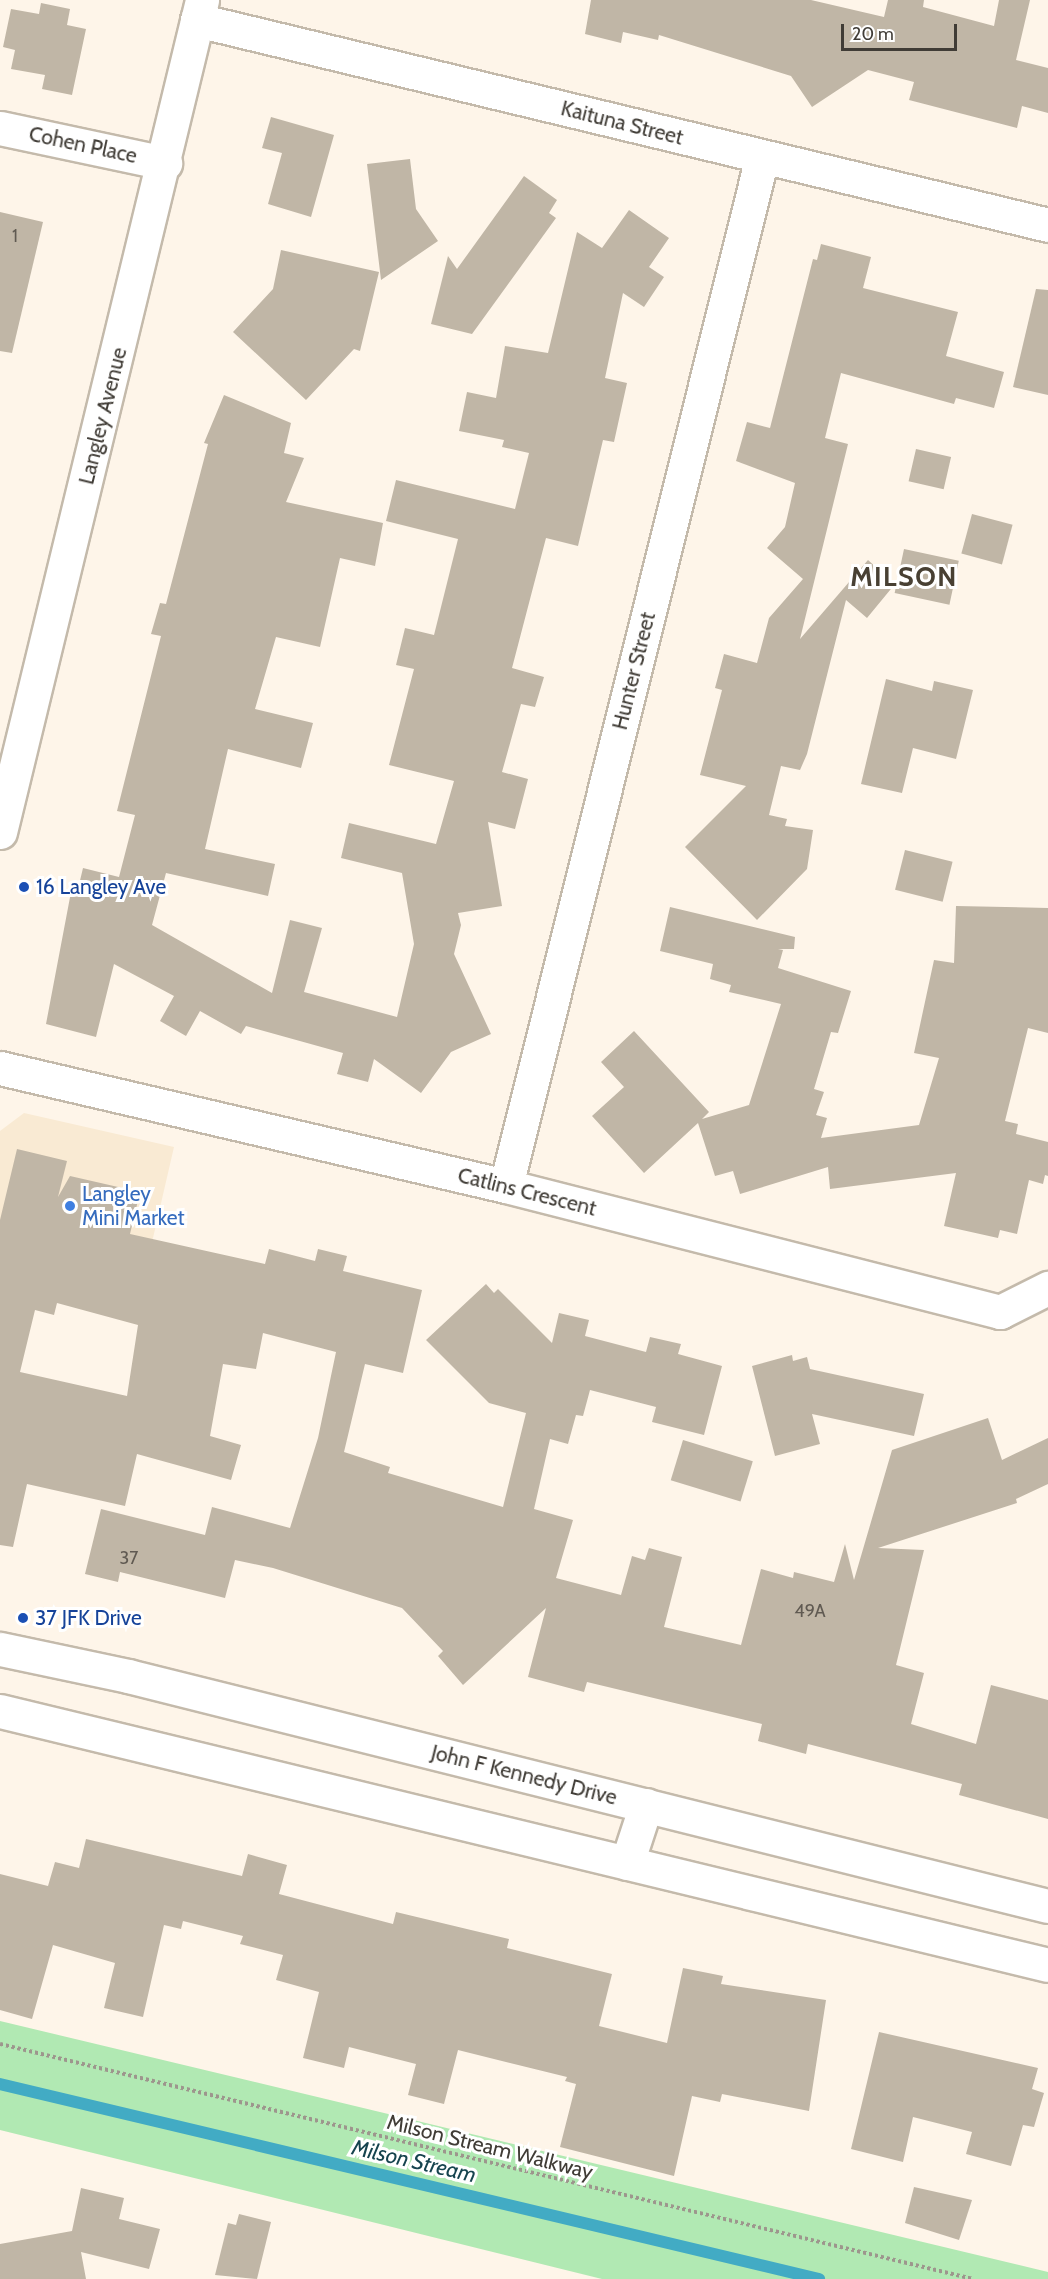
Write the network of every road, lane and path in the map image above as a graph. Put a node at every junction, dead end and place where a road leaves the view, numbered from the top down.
1 (200, 10) edge
2 (0, 128) edge
3 (762, 157) junction
4 (165, 162) junction
5 (1048, 225) edge
6 (0, 832) edge
7 (0, 1068) edge
8 (506, 1186) junction
9 (1048, 1288) edge
10 (0, 1649) edge
11 (0, 1711) edge
12 (646, 1806) junction
13 (627, 1863) junction
14 (1048, 1906) edge
15 (1048, 1965) edge
16 (0, 2044) edge
17 (973, 2279) edge

1 - 3 street, Kaituna Street
1 - 4 street, Langley Avenue
2 - 4 street, Cohen Place
3 - 5 street, Kaituna Street
3 - 8 street, Hunter Street
4 - 6 street, Langley Avenue
7 - 8 street, Catlins Crescent
8 - 9 street, Catlins Crescent
10 - 12 street, John F Kennedy Drive
11 - 13 street
12 - 13 street
12 - 14 street, John F Kennedy Drive
13 - 15 street
16 - 17 path, Milson Stream Walkway

